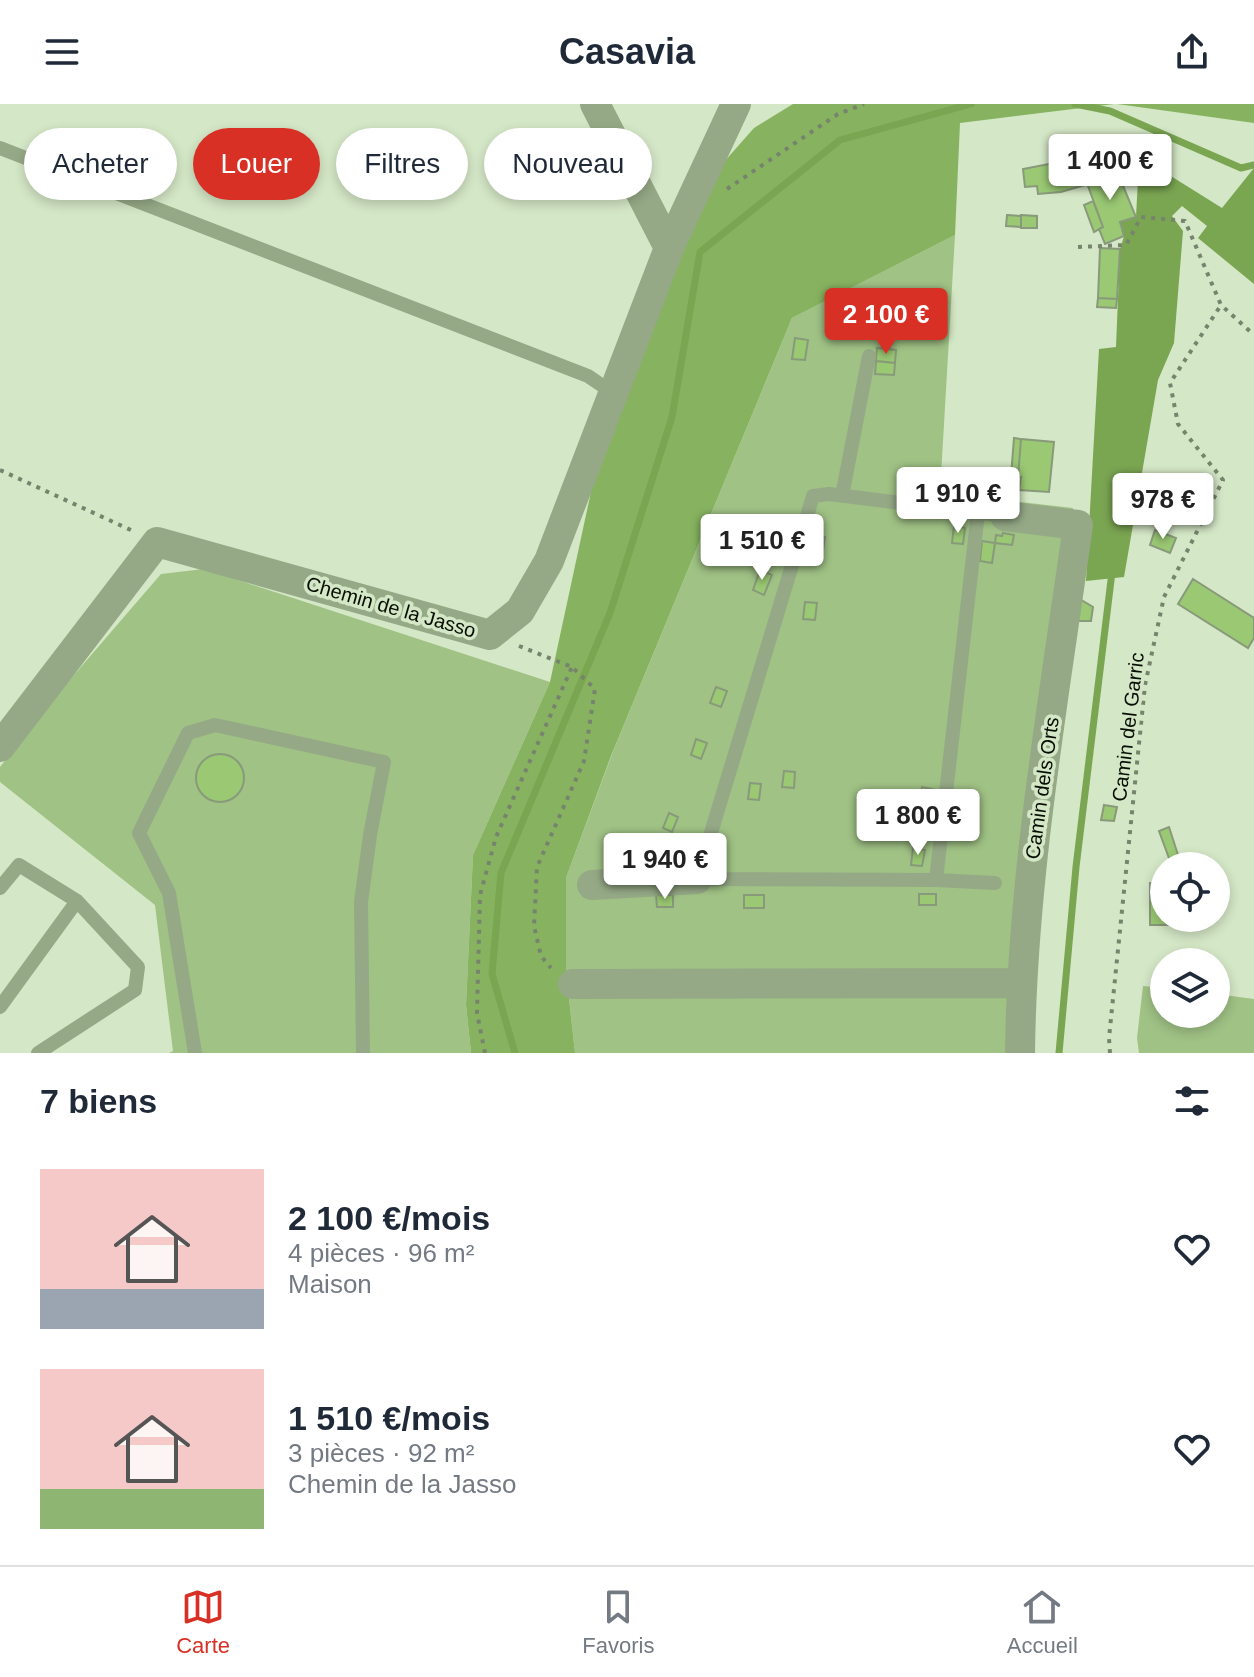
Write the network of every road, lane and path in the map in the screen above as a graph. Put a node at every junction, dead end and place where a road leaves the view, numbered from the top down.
1 (595, 104) edge
2 (736, 104) edge
3 (864, 104) edge
4 (0, 148) edge
5 (716, 196) dead end
6 (1078, 247) dead end
7 (669, 248) junction
8 (1221, 305) junction
9 (1254, 335) edge
10 (869, 356) dead end
11 (613, 393) junction
12 (0, 470) edge
13 (842, 496) junction
14 (991, 514) junction
15 (157, 542) junction
16 (490, 635) junction
17 (572, 667) junction
18 (0, 747) edge
19 (697, 879) junction
20 (936, 880) junction
21 (995, 883) dead end
22 (592, 885) dead end
23 (0, 888) edge
24 (77, 901) junction
25 (564, 978) joint
26 (1021, 983) junction
27 (0, 1007) edge
28 (38, 1053) edge
29 (195, 1053) edge
30 (363, 1053) edge
31 (485, 1053) edge
32 (1020, 1053) edge
33 (1110, 1053) edge

1 - 7 street
2 - 7 street, Chemin de la Jasso
3 - 5 path
4 - 11 lane
6 - 8 path
7 - 11 street, Chemin de la Jasso
8 - 9 path
8 - 33 path, Camin del Garric
10 - 13 lane
11 - 16 street, Chemin de la Jasso
12 - 15 path
13 - 14 lane
13 - 19 lane
14 - 20 lane
14 - 26 street, Camin dels Orts
15 - 16 street, Chemin de la Jasso
15 - 18 street
16 - 17 path
17 - 25 path
17 - 31 path
19 - 20 lane
19 - 22 street
20 - 21 lane
23 - 24 lane
24 - 27 lane
24 - 28 lane
25 - 26 street
26 - 32 street, Camin dels Orts
29 - 30 lane

